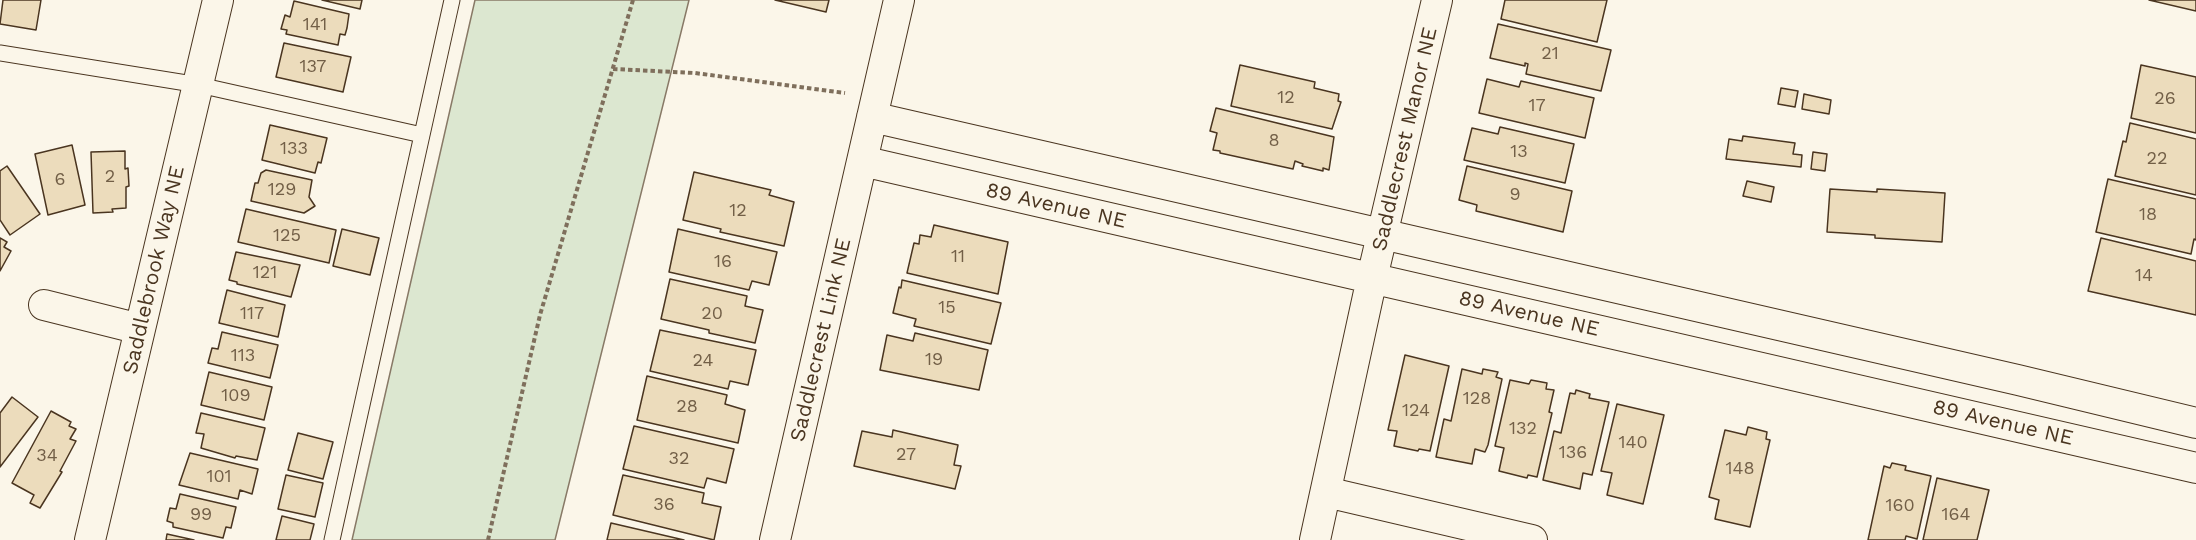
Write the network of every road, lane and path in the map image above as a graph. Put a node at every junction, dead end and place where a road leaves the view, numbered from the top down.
1 (218, 0) edge
2 (452, 0) edge
3 (633, 0) edge
4 (899, 0) edge
5 (1437, 0) edge
6 (0, 53) edge
7 (614, 69) junction
8 (198, 85) junction
9 (869, 128) junction
10 (422, 135) junction
11 (1382, 235) junction
12 (1372, 278) junction
13 (44, 305) dead end
14 (140, 328) junction
15 (2196, 423) edge
16 (2196, 468) edge
17 (1326, 492) junction
18 (90, 540) edge
19 (332, 540) edge
20 (488, 540) edge
21 (775, 540) edge
22 (1315, 540) edge
23 (1533, 540) edge

1 - 8 street, Saddlebrook Way NE
2 - 10 lane
3 - 7 path
4 - 9 street, Saddlecrest Link NE
5 - 11 street, Saddlecrest Manor NE
6 - 8 lane
7 - 9 path
7 - 20 path
8 - 10 lane
8 - 14 street, Saddlebrook Way NE
9 - 11 street, 89 Avenue NE
9 - 12 street, 89 Avenue NE
9 - 21 street, Saddlecrest Link NE
10 - 19 lane
11 - 12 street, Saddlecrest Manor NE
11 - 15 street, 89 Avenue NE
12 - 16 street, 89 Avenue NE
12 - 17 street, Saddlecrest Manor NE
13 - 14 street
14 - 18 street, Saddlebrook Way NE
17 - 22 street, Saddlecrest Manor NE
17 - 23 street

